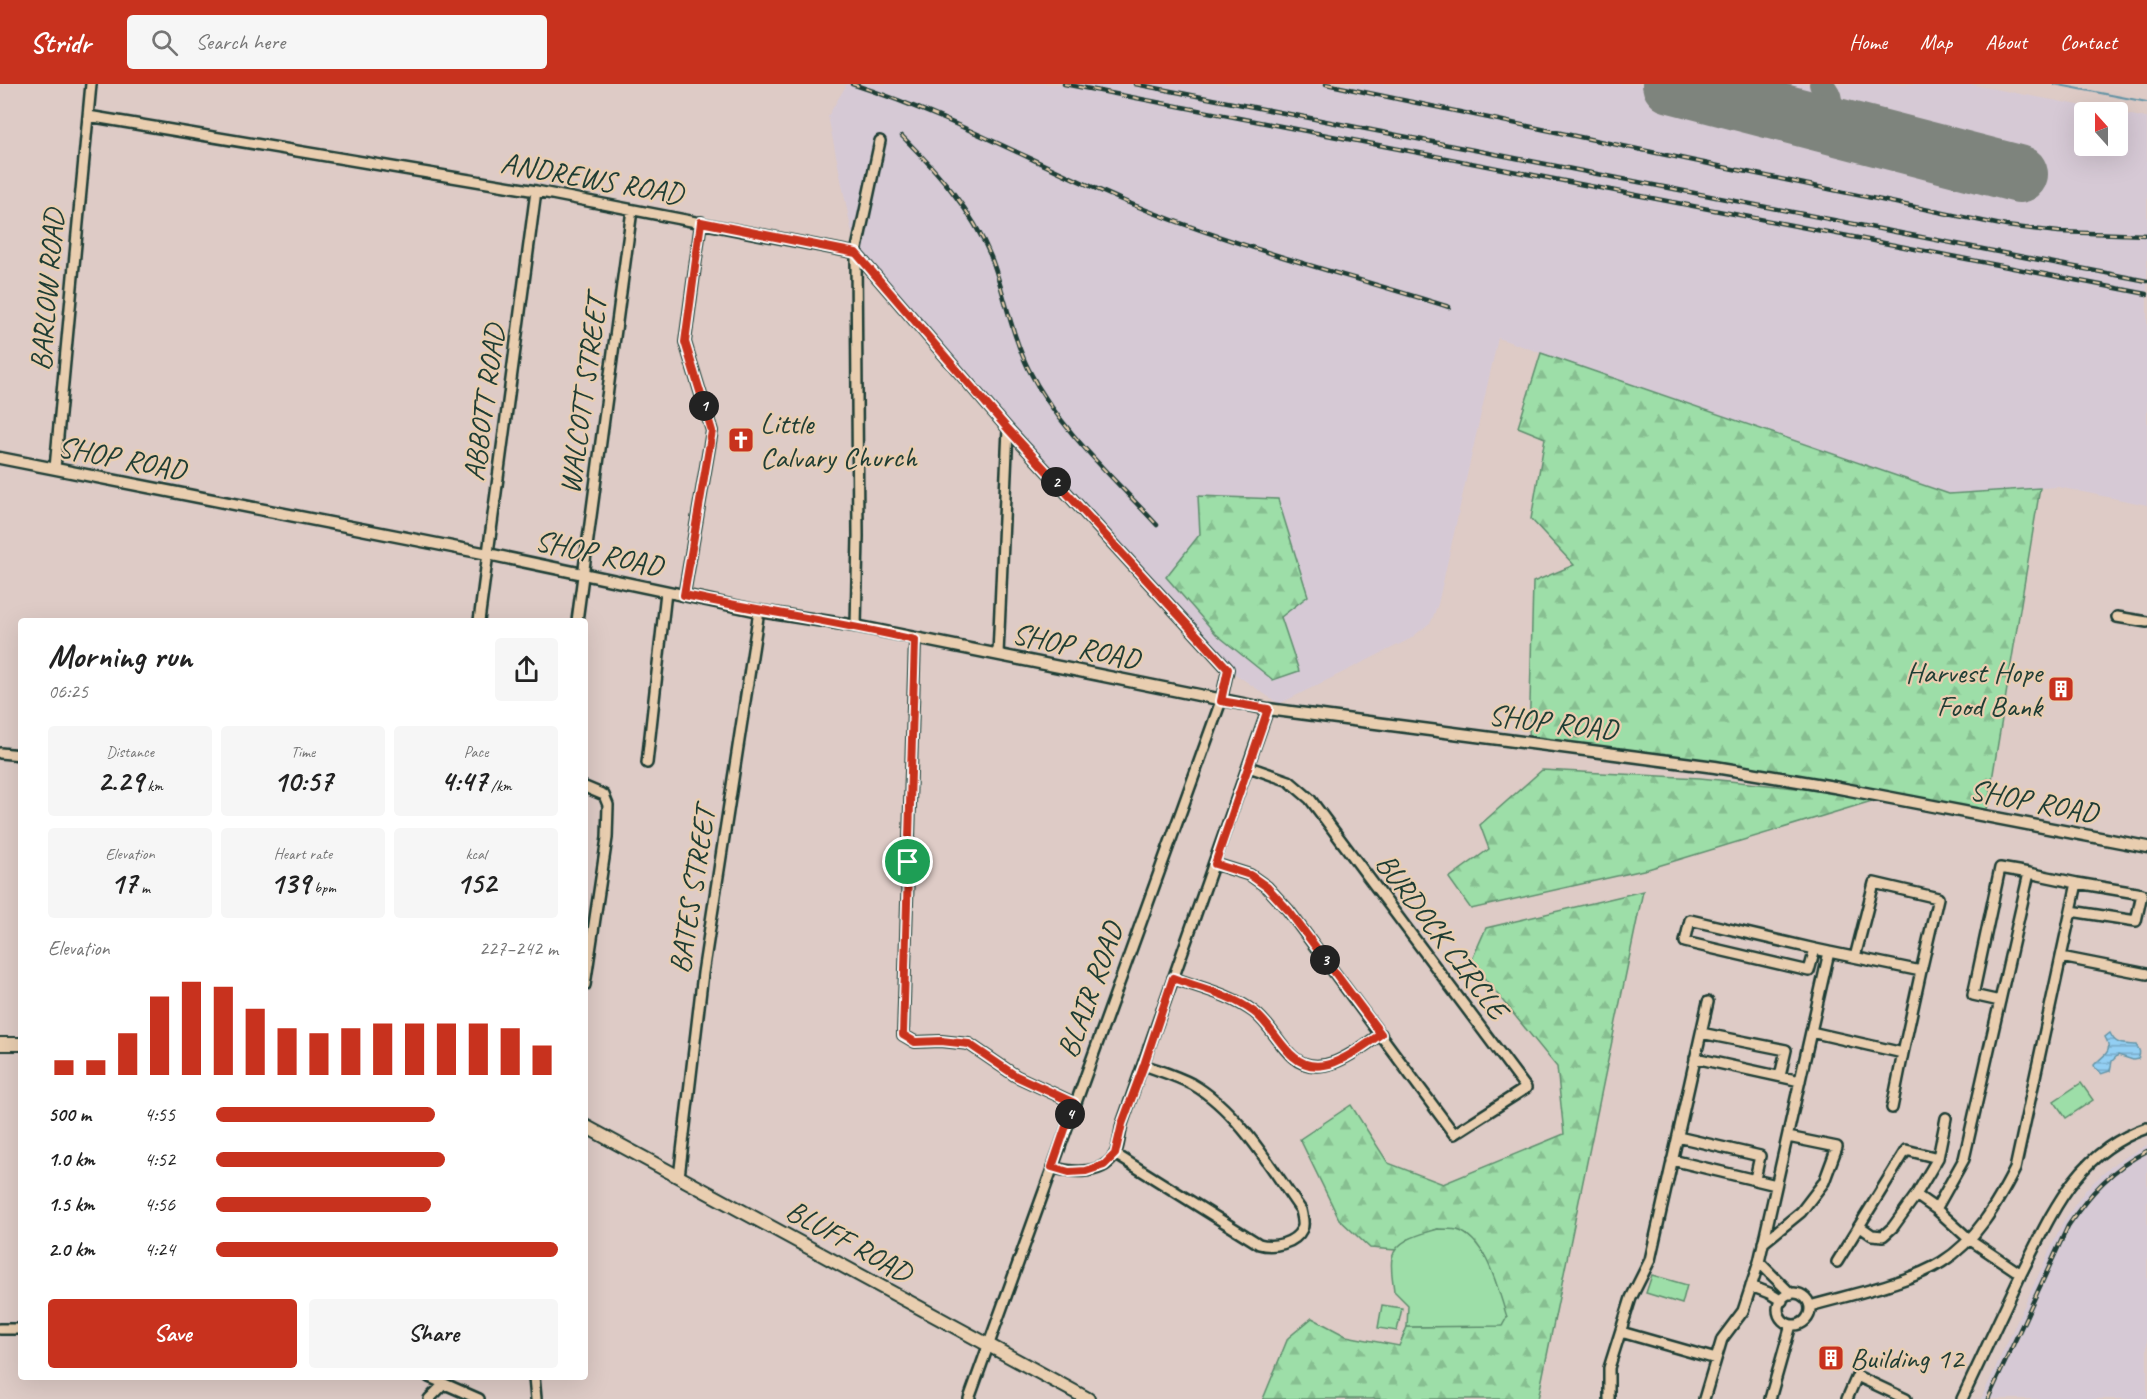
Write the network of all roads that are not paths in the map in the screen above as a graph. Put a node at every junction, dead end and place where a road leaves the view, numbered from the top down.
1 (91, 84) edge
2 (88, 116) junction
3 (880, 141) dead end
4 (536, 191) junction
5 (632, 210) junction
6 (701, 222) junction
7 (856, 253) junction
8 (1008, 429) junction
9 (0, 458) edge
10 (55, 468) junction
11 (488, 554) junction
12 (583, 575) junction
13 (666, 592) junction
14 (684, 595) junction
15 (759, 611) junction
16 (2117, 617) dead end
17 (479, 618) edge
18 (577, 618) edge
19 (2147, 622) edge
20 (856, 626) junction
21 (915, 640) junction
22 (998, 654) junction
23 (1221, 701) junction
24 (1268, 709) junction
25 (0, 753) edge
26 (18, 755) edge
27 (647, 763) dead end
28 (1249, 767) junction
29 (588, 788) edge
30 (2147, 847) edge
31 (1215, 864) junction
32 (2029, 873) junction
33 (2077, 883) junction
34 (2071, 911) junction
35 (1815, 949) junction
36 (1830, 952) junction
37 (1856, 957) junction
38 (2061, 957) junction
39 (588, 965) edge
40 (1921, 971) junction
41 (2147, 974) edge
42 (1173, 978) junction
43 (2000, 1001) junction
44 (1708, 1002) dead end
45 (1811, 1032) junction
46 (1701, 1033) junction
47 (1381, 1034) junction
48 (0, 1044) edge
49 (18, 1044) edge
50 (1903, 1053) junction
51 (1695, 1058) junction
52 (1144, 1065) junction
53 (1780, 1076) junction
54 (1800, 1081) junction
55 (1074, 1103) junction
56 (1892, 1108) dead end
57 (1946, 1118) dead end
58 (588, 1128) edge
59 (2147, 1128) edge
60 (1678, 1137) junction
61 (1788, 1137) junction
62 (1115, 1154) junction
63 (1938, 1158) junction
64 (1672, 1160) junction
65 (1052, 1167) junction
66 (679, 1177) junction
67 (1755, 1179) junction
68 (1776, 1185) junction
69 (1916, 1195) junction
70 (1936, 1209) junction
71 (1859, 1226) junction
72 (1969, 1239) junction
73 (1763, 1243) junction
74 (1759, 1262) junction
75 (1837, 1262) dead end
76 (2021, 1274) junction
77 (1751, 1287) junction
78 (1791, 1294) junction
79 (1782, 1301) junction
80 (1810, 1306) junction
81 (1791, 1324) junction
82 (0, 1329) edge
83 (18, 1329) edge
84 (1620, 1332) junction
85 (988, 1346) junction
86 (1716, 1359) junction
87 (435, 1380) edge
88 (534, 1380) edge
89 (444, 1384) junction
90 (429, 1399) edge
91 (479, 1399) edge
92 (536, 1399) edge
93 (969, 1399) edge
94 (1088, 1399) edge
95 (1609, 1399) edge
96 (1704, 1399) edge
97 (1770, 1399) edge
98 (1847, 1399) edge
99 (1906, 1399) edge
100 (1962, 1399) edge

1 - 2 street
2 - 4 street, ANDREWS ROAD
2 - 10 street, BARLOW ROAD
3 - 7 street
4 - 5 street, ANDREWS ROAD
4 - 11 street, ABBOTT ROAD
5 - 6 street, ANDREWS ROAD
5 - 12 street, WALCOTT STREET
6 - 7 street, ANDREWS ROAD
6 - 14 street
7 - 8 street
7 - 20 street
8 - 22 street
8 - 23 street
9 - 10 street, SHOP ROAD
10 - 11 street, SHOP ROAD
11 - 12 street, SHOP ROAD
11 - 17 street, ABBOTT ROAD
12 - 13 street, SHOP ROAD
12 - 18 street, WALCOTT STREET
13 - 14 street, SHOP ROAD
13 - 27 street
14 - 15 street, SHOP ROAD
15 - 20 street, SHOP ROAD
15 - 66 street, BATES STREET
16 - 19 street
20 - 21 street, SHOP ROAD
21 - 22 street, SHOP ROAD
21 - 55 street
22 - 23 street, SHOP ROAD
23 - 24 street, SHOP ROAD
23 - 55 street, BLAIR ROAD
24 - 28 street
24 - 30 street, SHOP ROAD
25 - 26 street
28 - 31 street
28 - 47 street, BURDOCK CIRCLE
29 - 39 street
31 - 42 street
31 - 47 street
32 - 33 street
32 - 43 street
32 - 43 street
33 - 34 street
33 - 34 street
34 - 38 street
35 - 35 street
35 - 36 street
36 - 37 street
36 - 45 street
37 - 40 street
37 - 40 street
38 - 41 street
38 - 72 street
40 - 50 street
42 - 47 street
42 - 52 street
43 - 70 street
44 - 46 street
45 - 50 street
45 - 54 street
46 - 51 street
46 - 53 street
48 - 49 main road
50 - 56 street
51 - 53 street
51 - 60 street
52 - 62 street
52 - 62 street
53 - 54 street
54 - 61 street
55 - 65 street, BLAIR ROAD
57 - 63 street
58 - 66 main road, BLUFF ROAD
59 - 76 street
60 - 64 street
60 - 67 street
61 - 68 street
61 - 73 street
62 - 65 street
63 - 69 street
63 - 71 street
64 - 67 street
64 - 84 street
65 - 85 street, BLAIR ROAD
66 - 85 main road, BLUFF ROAD
67 - 68 street
68 - 73 street
69 - 70 street
69 - 71 street
70 - 72 street
71 - 75 street
72 - 76 street
72 - 80 street
73 - 74 street
74 - 77 street
74 - 78 street
76 - 100 street
77 - 79 street
77 - 86 street
78 - 79 street
78 - 80 street
79 - 81 street
80 - 81 street
81 - 97 street
82 - 83 street
84 - 86 street
84 - 95 street
85 - 93 street, BLAIR ROAD
85 - 94 main road, BLUFF ROAD
86 - 96 street
87 - 89 street
88 - 92 street
89 - 90 street
89 - 91 street
98 - 99 street

